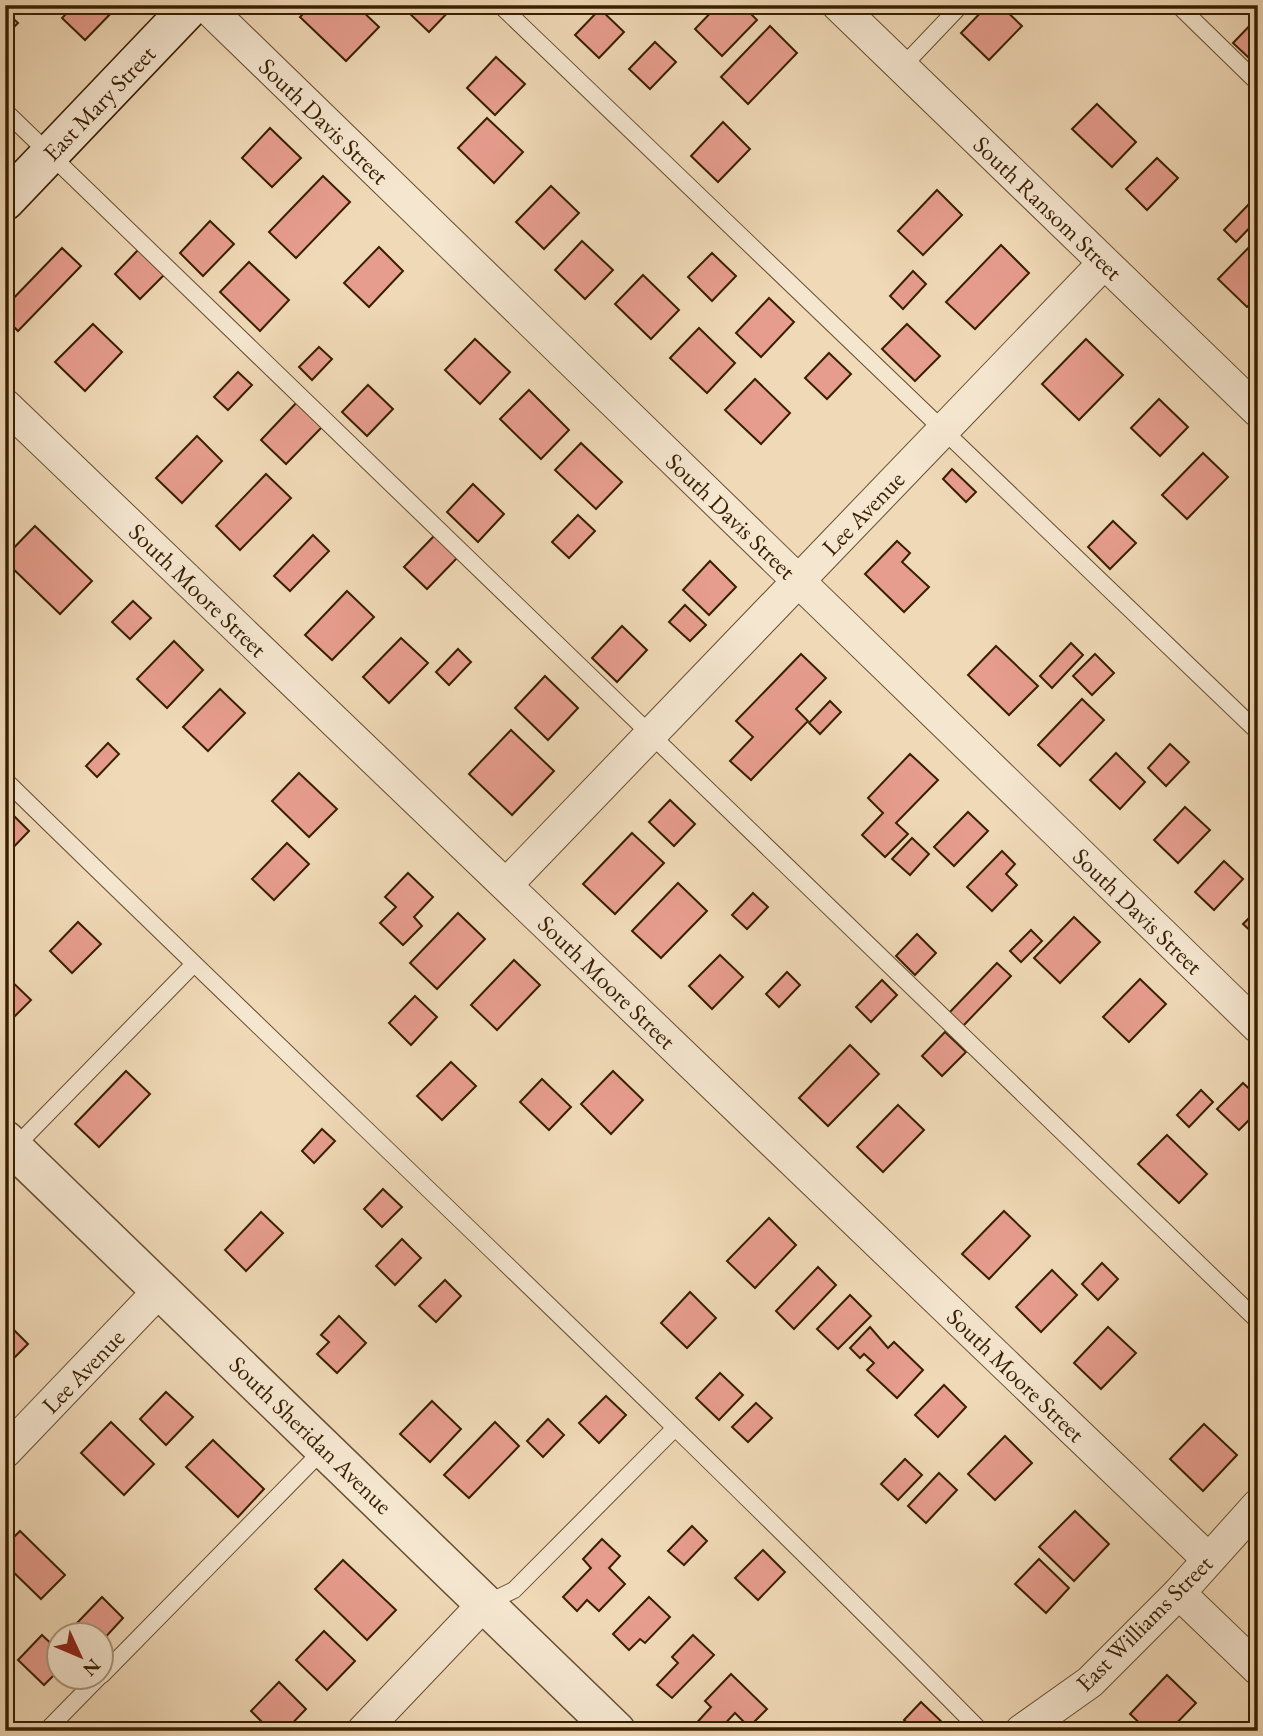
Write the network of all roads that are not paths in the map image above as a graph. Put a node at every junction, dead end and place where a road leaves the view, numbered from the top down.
1 (192, 5) edge
2 (205, 5) edge
3 (500, 5) edge
4 (838, 5) edge
5 (961, 5) edge
6 (1178, 5) edge
7 (902, 67) junction
8 (1258, 83) edge
9 (5, 111) edge
10 (50, 154) junction
11 (5, 201) edge
12 (1104, 263) junction
13 (5, 405) edge
14 (1258, 411) edge
15 (943, 430) junction
16 (798, 581) junction
17 (1258, 732) edge
18 (650, 735) junction
19 (5, 780) edge
20 (506, 885) junction
21 (194, 964) junction
22 (1258, 1027) edge
23 (10, 1144) edge
24 (160, 1290) junction
25 (1258, 1321) edge
26 (675, 1428) junction
27 (324, 1449) junction
28 (5, 1452) edge
29 (1258, 1505) edge
30 (1209, 1559) junction
31 (1180, 1592) junction
32 (484, 1604) junction
33 (116, 1661) edge
34 (1258, 1669) edge
35 (87, 1690) edge
36 (46, 1731) edge
37 (363, 1731) edge
38 (616, 1731) edge
39 (981, 1731) edge
40 (1021, 1731) edge

1 - 10 street, East Mary Street
2 - 16 street, South Davis Street
3 - 15 lane
4 - 7 street, South Ransom Street
5 - 7 lane
6 - 8 lane
7 - 12 street, South Ransom Street
9 - 10 lane
10 - 11 street, East Mary Street
10 - 18 lane
12 - 14 street, South Ransom Street
12 - 15 street, Lee Avenue
13 - 20 street, South Moore Street
15 - 16 street, Lee Avenue
15 - 17 lane
16 - 18 street, Lee Avenue
16 - 22 street, South Davis Street
18 - 20 street, Lee Avenue
18 - 25 lane
19 - 21 lane
20 - 30 street, South Moore Street
21 - 23 lane
21 - 26 lane
23 - 24 street, South Sheridan Avenue
24 - 27 street, South Sheridan Avenue
24 - 28 street, Lee Avenue
26 - 32 lane
26 - 39 lane
27 - 32 street, South Sheridan Avenue
27 - 33 lane
29 - 30 street, East Williams Street
30 - 31 street, East Williams Street
31 - 34 street
31 - 40 street, East Williams Street
32 - 37 street
32 - 38 street, South Sheridan Avenue
35 - 36 lane

